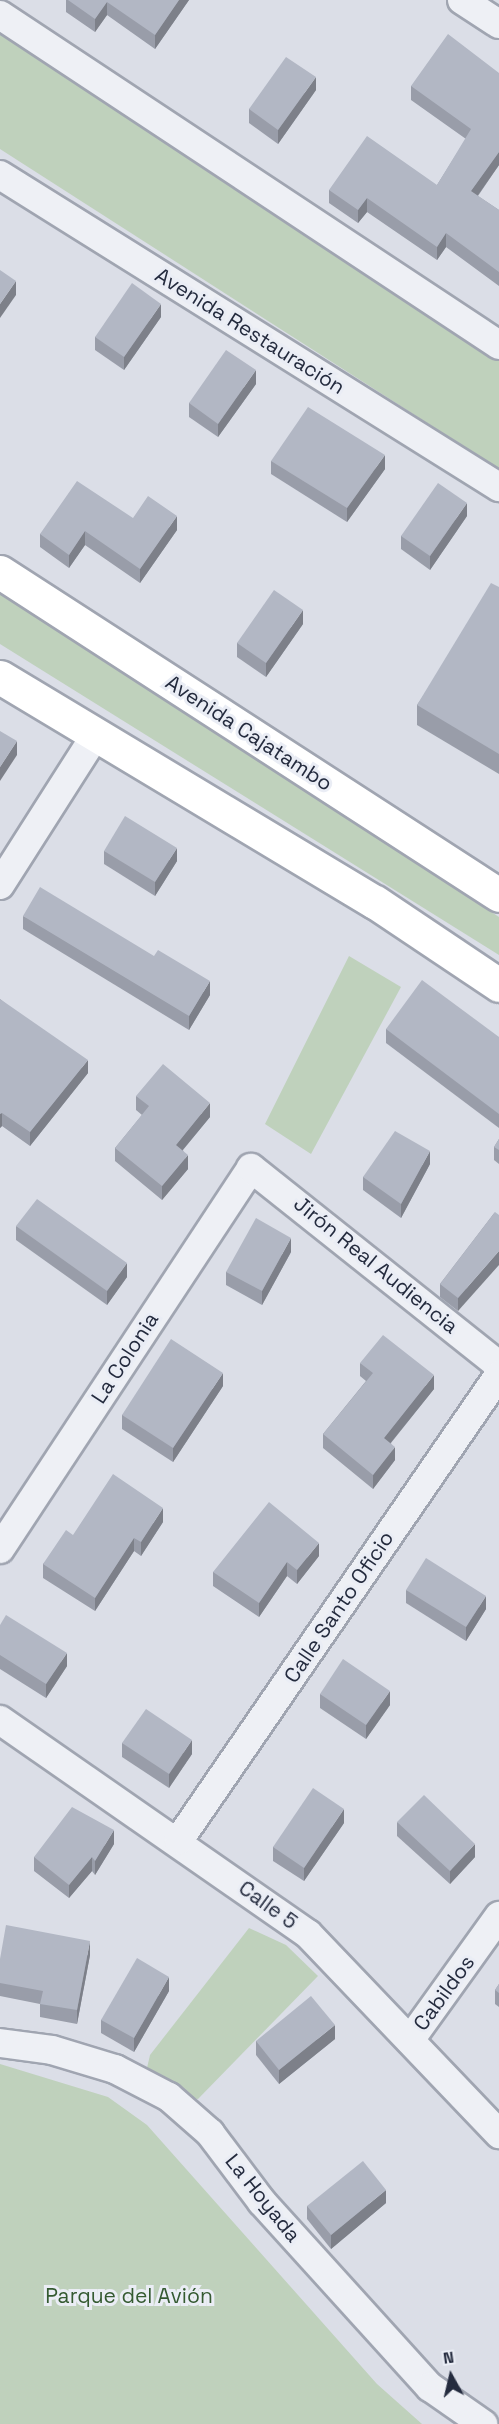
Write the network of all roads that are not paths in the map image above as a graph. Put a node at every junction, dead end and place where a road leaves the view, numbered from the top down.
1 (462, 0) edge
2 (0, 15) edge
3 (499, 24) edge
4 (0, 175) edge
5 (499, 345) edge
6 (499, 487) edge
7 (0, 572) edge
8 (0, 677) edge
9 (97, 733) junction
10 (0, 885) edge
11 (499, 895) edge
12 (499, 985) edge
13 (251, 1168) joint
14 (499, 1365) edge
15 (499, 1375) edge
16 (0, 1549) edge
17 (0, 1720) edge
18 (179, 1840) junction
19 (499, 1916) edge
20 (410, 2040) junction
21 (0, 2043) edge
22 (499, 2134) edge
23 (483, 2424) edge

1 - 3 street
2 - 5 street
4 - 6 street, Avenida Restauración
7 - 11 street, Avenida Cajatambo
8 - 9 street
9 - 10 street
9 - 12 street
13 - 14 street, Jirón Real Audiencia
13 - 16 street, La Colonia
15 - 18 street, Calle Santo Oficio
17 - 18 street, Calle 5
18 - 20 street, Calle 5
19 - 20 street, Cabildos
20 - 22 street, Calle 5
21 - 23 street, La Hoyada

